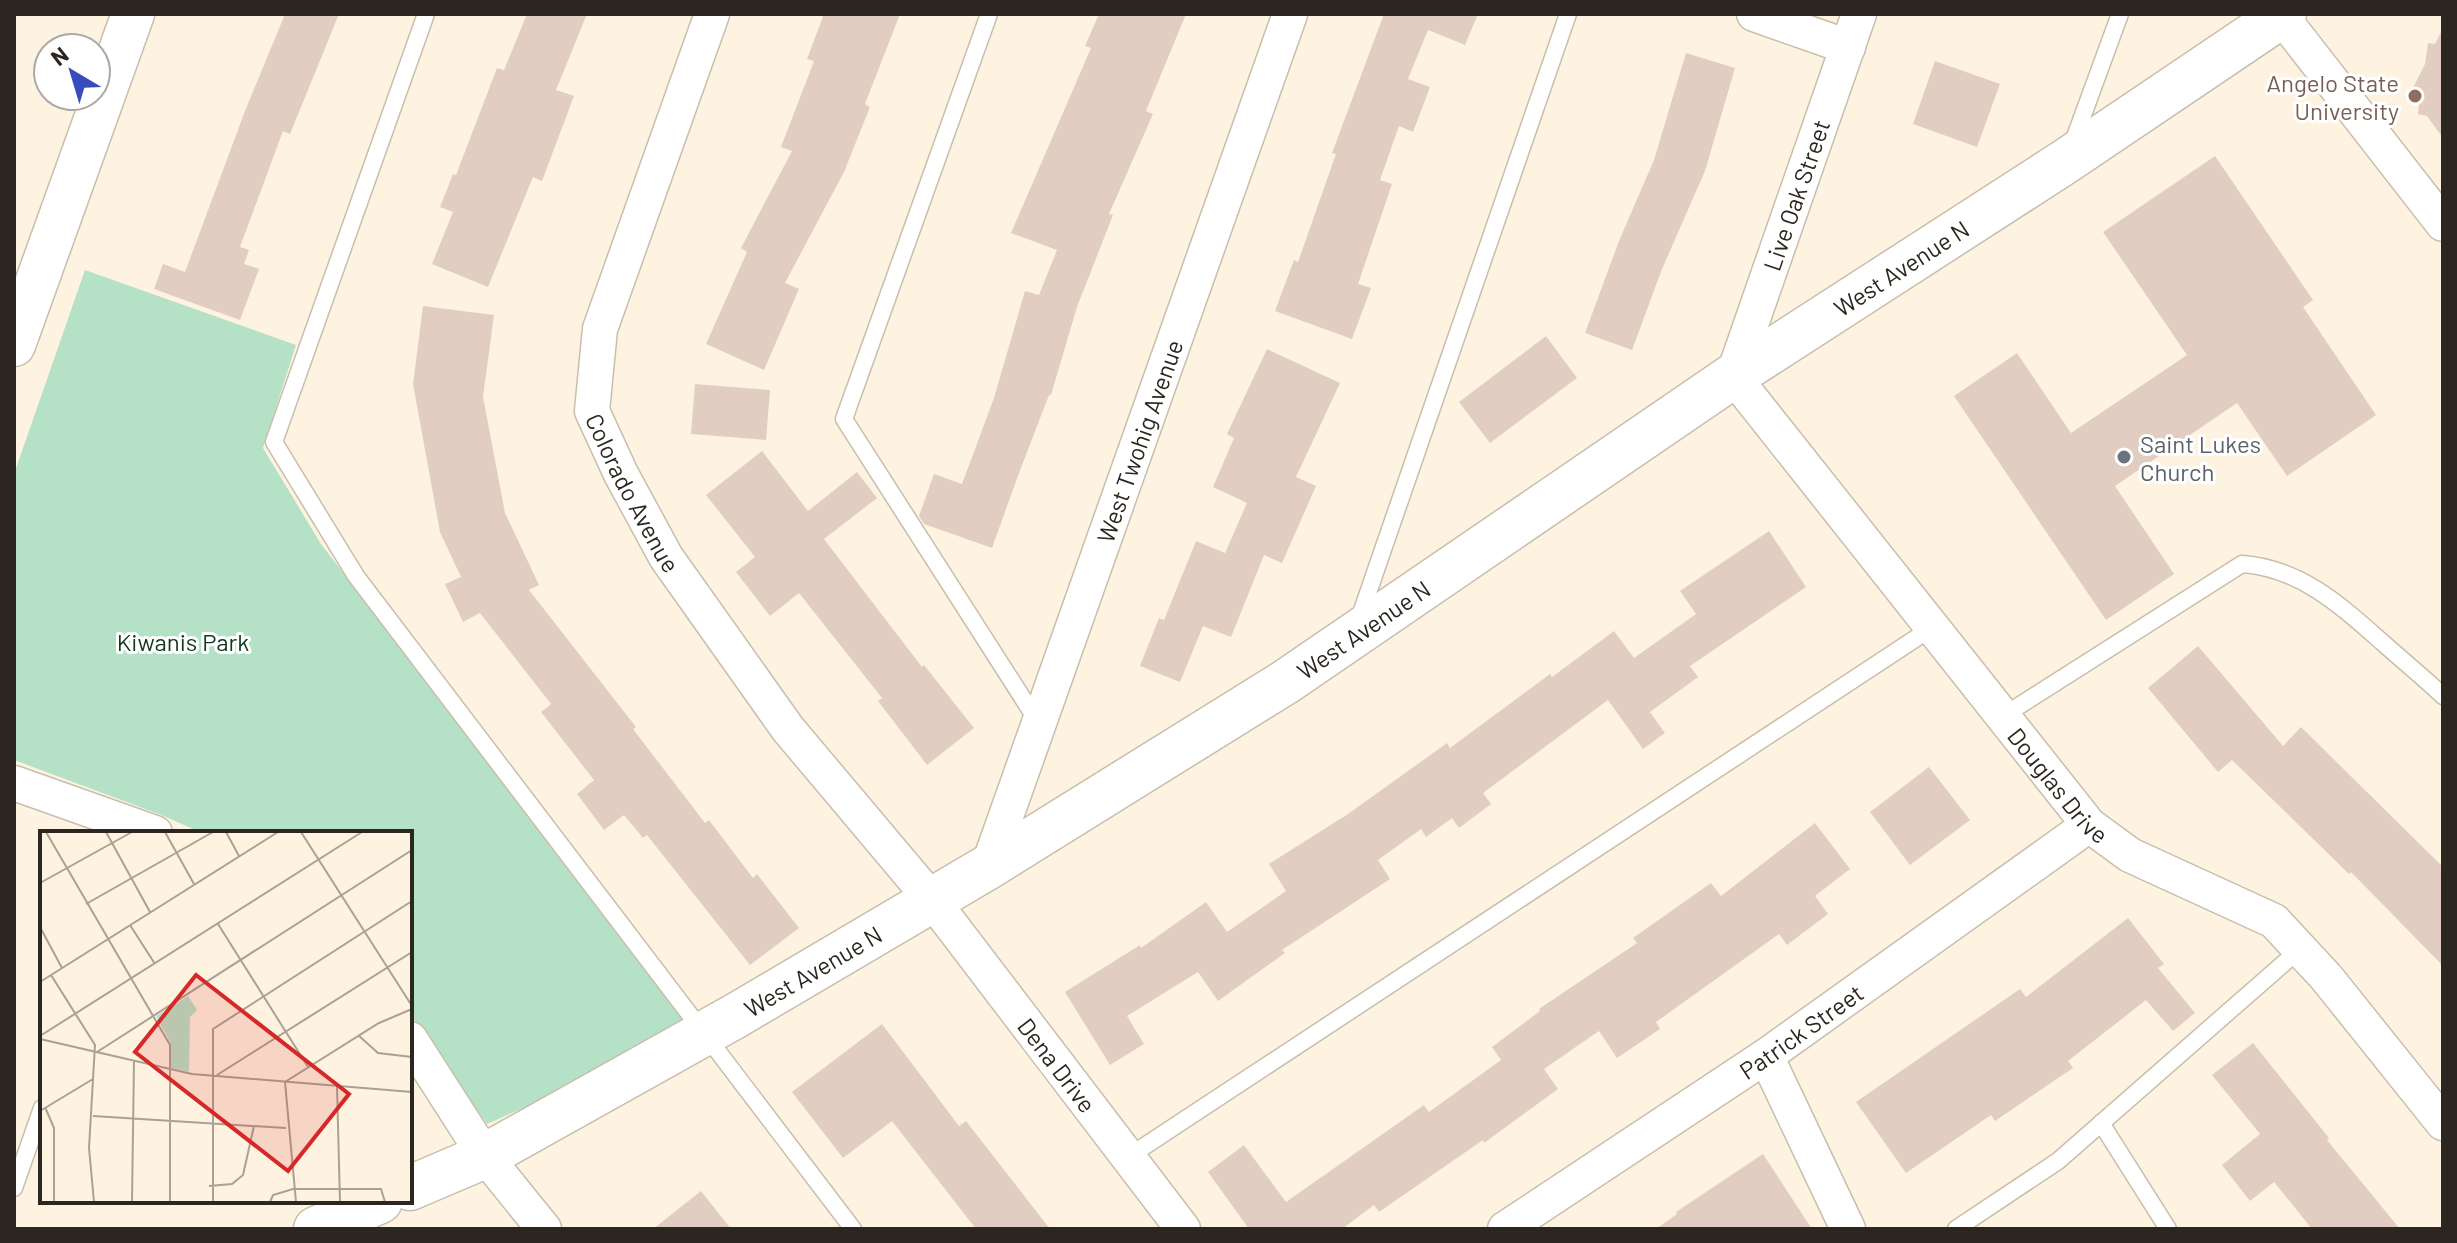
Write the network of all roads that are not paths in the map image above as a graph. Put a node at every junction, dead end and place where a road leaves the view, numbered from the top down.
1 (133, 14) edge
2 (426, 14) edge
3 (712, 14) edge
4 (989, 14) edge
5 (1290, 14) edge
6 (1568, 14) edge
7 (1754, 14) edge
8 (1859, 14) edge
9 (2120, 14) edge
10 (2283, 15) edge
11 (1848, 47) junction
12 (2066, 161) junction
13 (2443, 224) edge
14 (14, 345) edge
15 (1733, 376) junction
16 (1933, 627) junction
17 (1353, 635) junction
18 (2443, 696) edge
19 (2003, 716) junction
20 (1039, 723) junction
21 (14, 783) edge
22 (2089, 825) junction
23 (145, 831) edge
24 (988, 867) junction
25 (932, 900) junction
26 (2300, 949) junction
27 (703, 1034) junction
28 (412, 1042) edge
29 (1766, 1056) junction
30 (40, 1114) edge
31 (2101, 1123) junction
32 (2443, 1123) edge
33 (485, 1156) junction
34 (1128, 1157) junction
35 (412, 1187) edge
36 (14, 1188) edge
37 (375, 1203) edge
38 (316, 1229) edge
39 (544, 1229) edge
40 (853, 1229) edge
41 (1183, 1229) edge
42 (1505, 1229) edge
43 (1848, 1229) edge
44 (1956, 1229) edge
45 (2168, 1229) edge

1 - 14 street
2 - 27 lane
3 - 25 street, Colorado Avenue
4 - 20 lane
5 - 20 street, West Twohig Avenue
6 - 17 lane
7 - 11 street
8 - 11 street, Live Oak Street
9 - 12 lane
10 - 12 main road, West Avenue N
10 - 13 street
11 - 15 street, Live Oak Street
12 - 15 main road, West Avenue N
15 - 16 street, Douglas Drive
15 - 17 main road, West Avenue N
16 - 19 street, Douglas Drive
16 - 34 lane
17 - 24 main road, West Avenue N
18 - 19 lane
19 - 22 street, Douglas Drive
20 - 24 street, West Twohig Avenue
21 - 23 street
22 - 26 street, Douglas Drive
22 - 29 street, Patrick Street
24 - 25 main road, West Avenue N
25 - 27 main road, West Avenue N
25 - 34 street, Dena Drive
26 - 31 lane
26 - 32 street, Douglas Drive
27 - 33 main road, West Avenue N
27 - 40 lane
28 - 33 street
29 - 42 street, Patrick Street
29 - 43 street
30 - 36 lane
31 - 44 lane
31 - 45 lane
33 - 35 main road, West Avenue N
33 - 39 street
34 - 41 street, Dena Drive
37 - 38 main road

